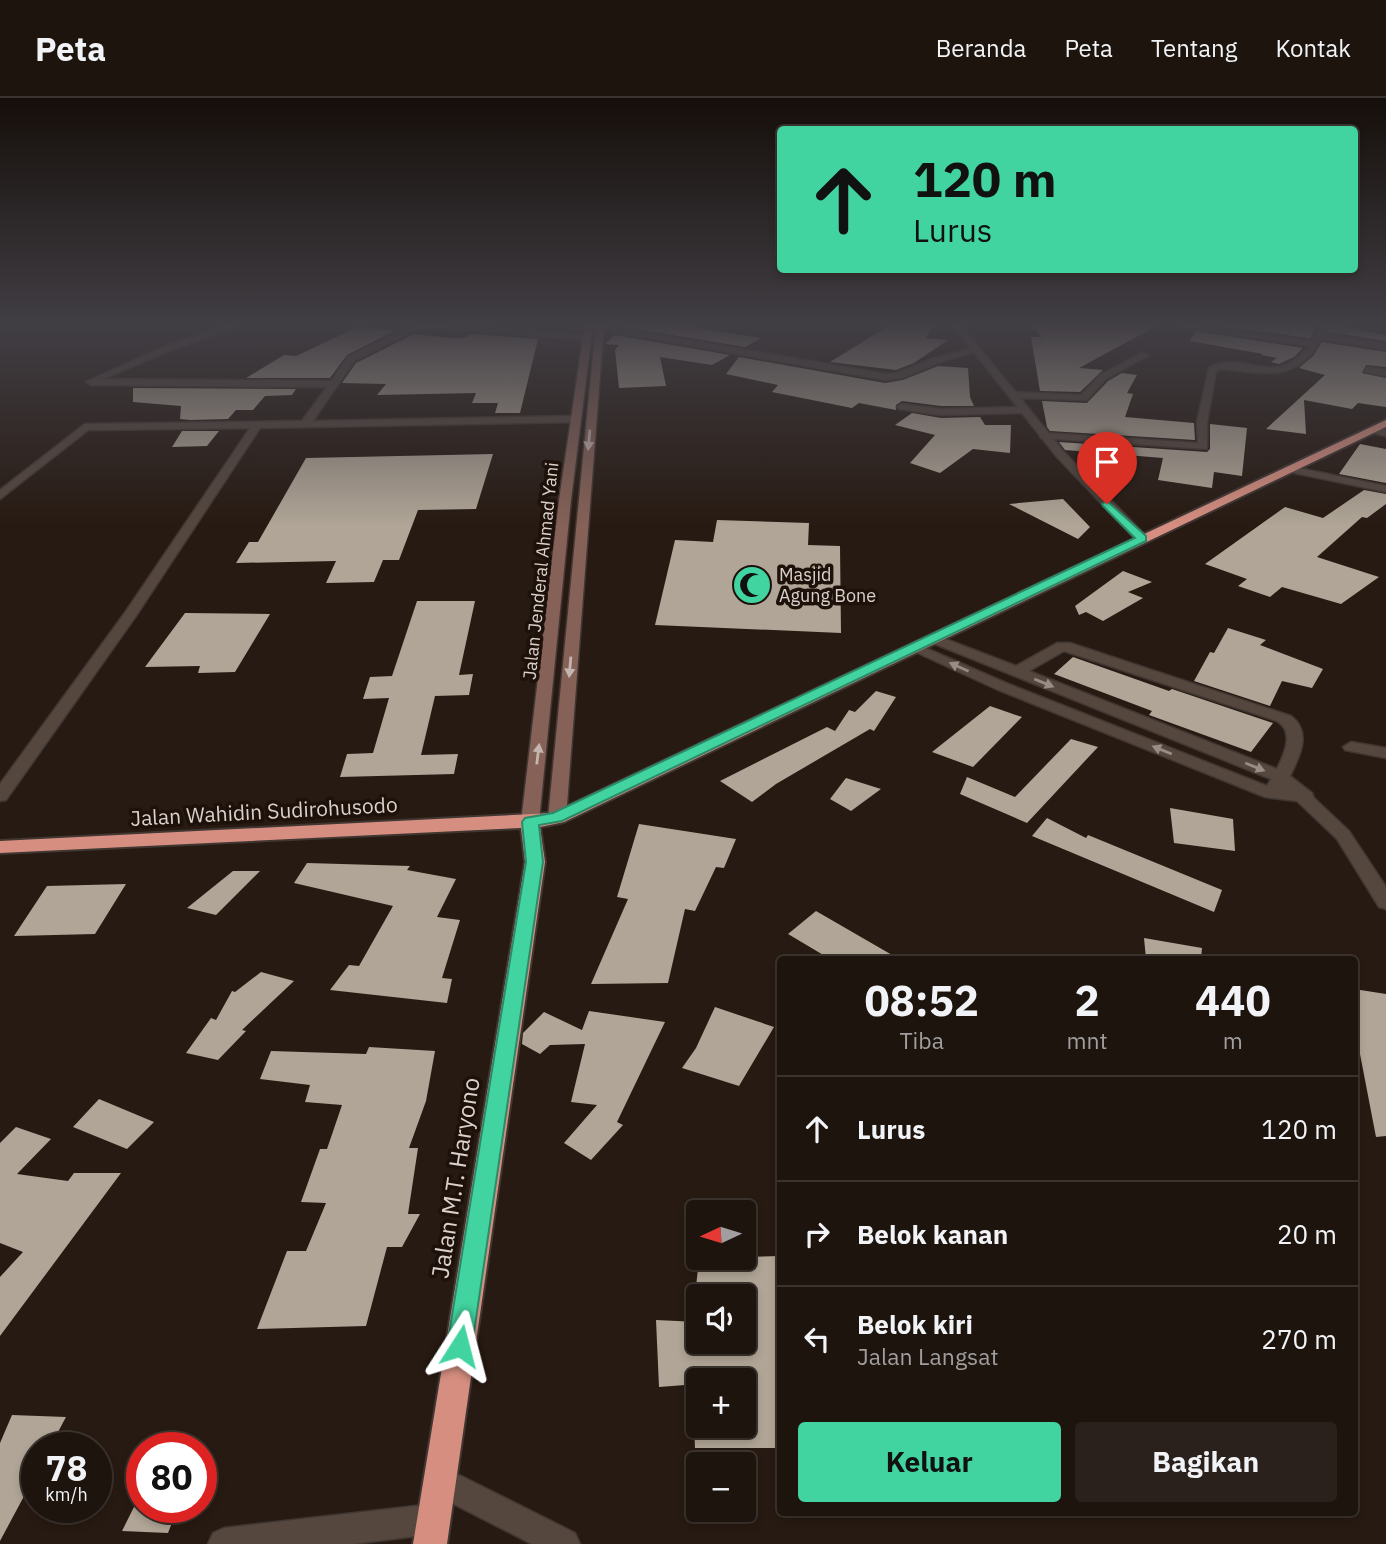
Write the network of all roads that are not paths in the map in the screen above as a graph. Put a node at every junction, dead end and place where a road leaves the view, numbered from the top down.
1 (329, 391) edge
2 (579, 391) edge
3 (592, 391) edge
4 (1010, 391) edge
5 (1090, 391) edge
6 (1208, 391) edge
7 (1013, 395) junction
8 (902, 407) dead end
9 (1023, 410) junction
10 (575, 419) junction
11 (306, 423) junction
12 (257, 425) junction
13 (1382, 429) edge
14 (1045, 436) junction
15 (1289, 469) junction
16 (1386, 489) edge
17 (0, 496) edge
18 (565, 500) junction
19 (585, 500) junction
20 (1142, 539) junction
21 (935, 639) junction
22 (916, 649) junction
23 (1017, 672) junction
24 (1351, 747) dead end
25 (1386, 753) edge
26 (1281, 778) junction
27 (1271, 793) junction
28 (0, 796) edge
29 (1306, 797) junction
30 (557, 818) junction
31 (530, 822) junction
32 (0, 847) edge
33 (535, 862) junction
34 (1386, 902) edge
35 (439, 1480) junction
36 (431, 1531) edge
37 (224, 1544) edge
38 (564, 1544) edge

1 - 11 street
2 - 10 main road, Jalan Jenderal Ahmad Yani
3 -> 19 main road
4 - 7 street
5 - 7 street
6 - 14 street
7 - 9 street
8 - 9 street
9 - 14 street
10 - 11 street
10 - 18 main road, Jalan Jenderal Ahmad Yani
11 - 12 street
12 - 17 street
12 - 28 street
13 - 15 highway, Jalan Wahidin Sudirohusodo
14 - 20 street
15 - 16 street
15 - 20 highway, Jalan Wahidin Sudirohusodo
18 - 19 main road
31 -> 18 main road, Jalan Jenderal Ahmad Yani
19 -> 30 main road
20 - 21 highway, Jalan Wahidin Sudirohusodo
21 - 22 highway, Jalan Wahidin Sudirohusodo
21 - 23 street
27 -> 22 street
22 - 30 highway, Jalan Wahidin Sudirohusodo
23 -> 26 street
23 - 26 street
24 - 25 street
26 - 27 street
26 - 29 street
27 - 29 street
29 - 34 street
30 - 31 highway, Jalan Wahidin Sudirohusodo
30 - 33 highway
31 - 32 highway, Jalan Wahidin Sudirohusodo
31 - 33 highway
33 - 35 highway, Jalan M.T. Haryono
35 - 36 highway, Jalan M.T. Haryono
35 - 38 street
36 - 37 street

